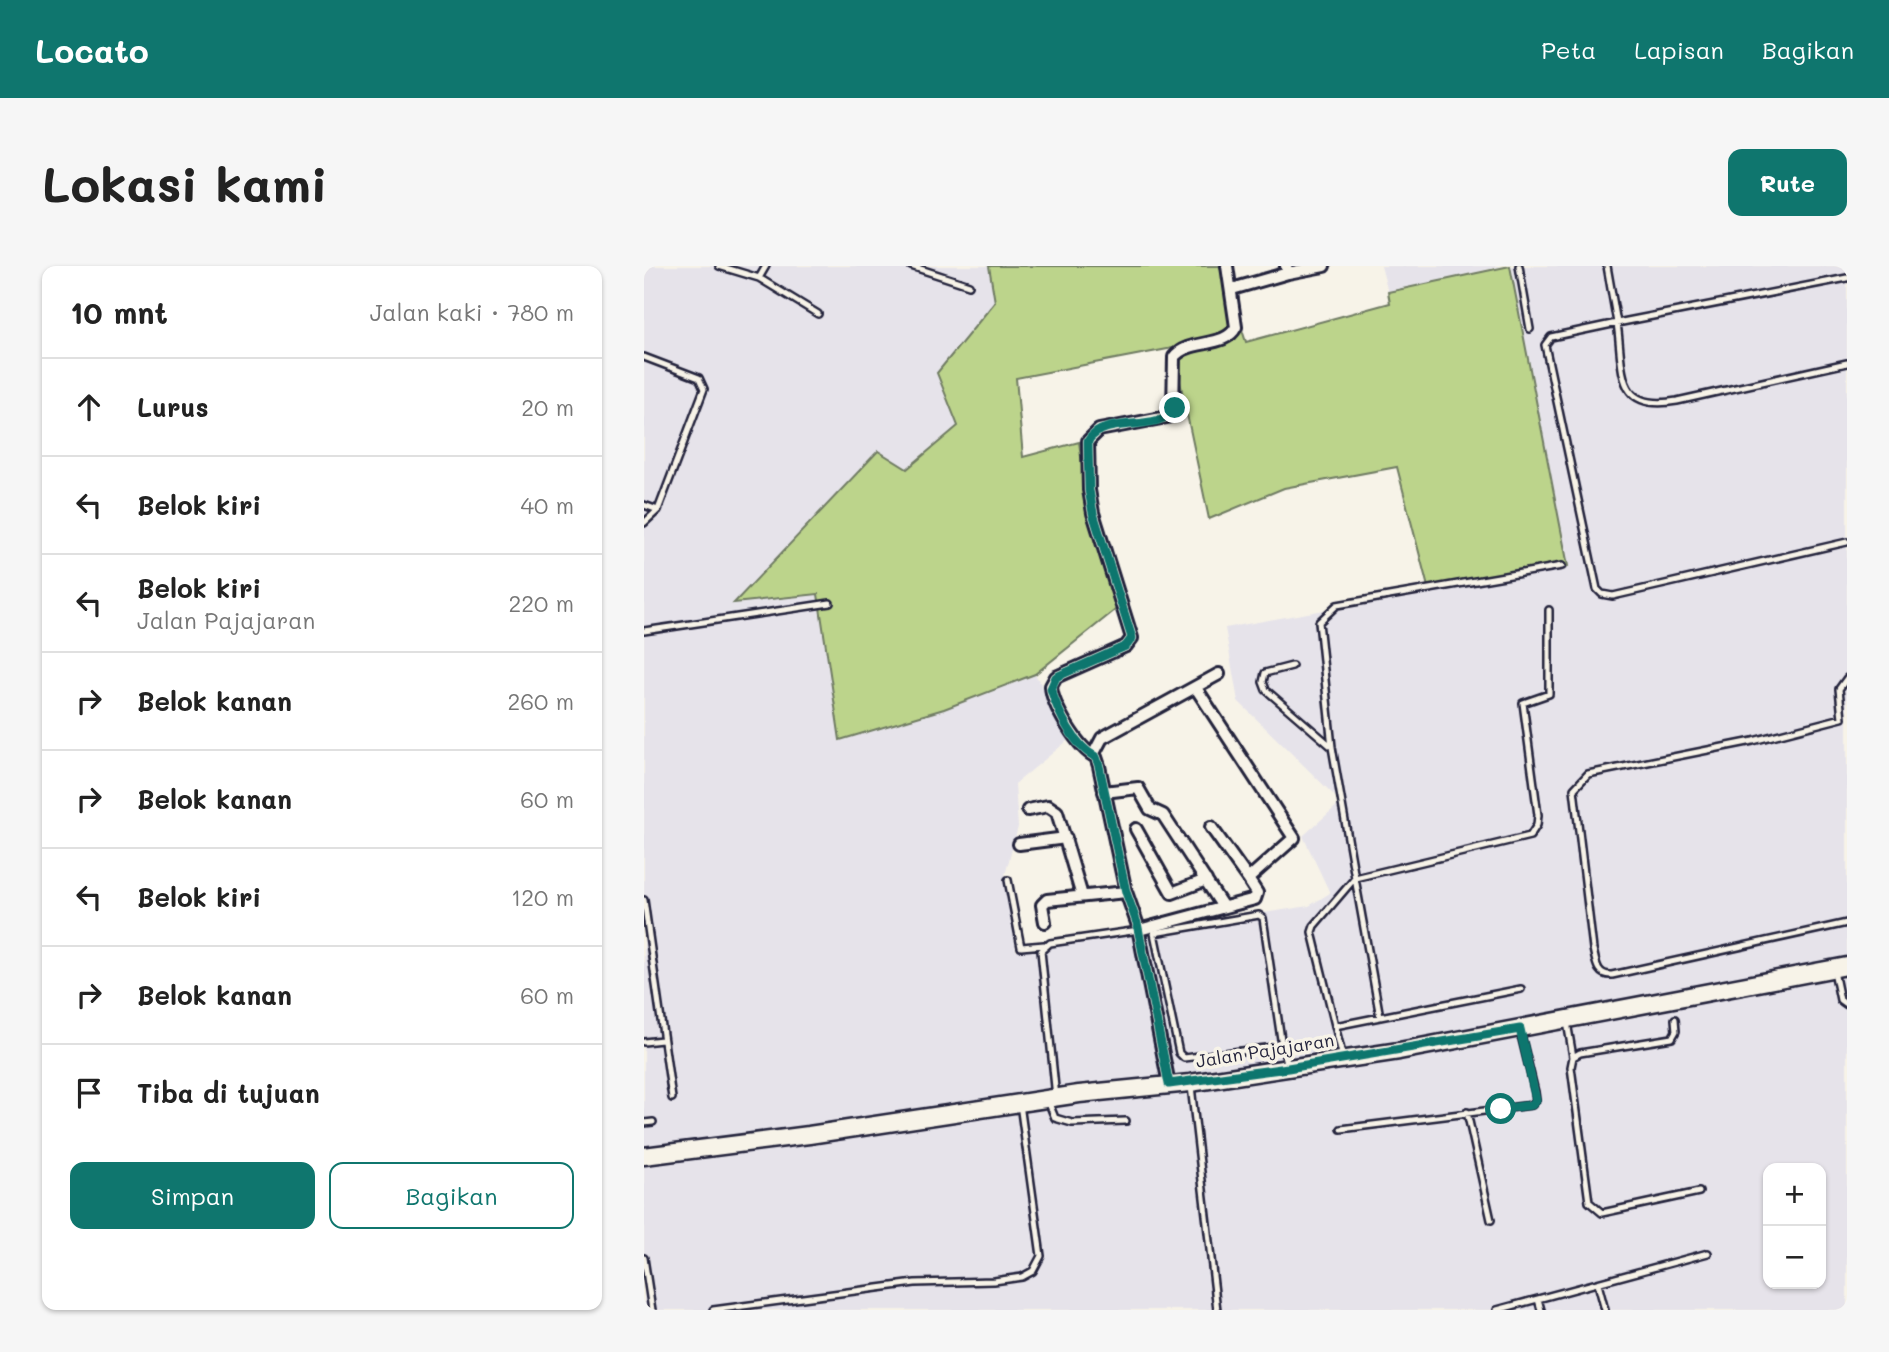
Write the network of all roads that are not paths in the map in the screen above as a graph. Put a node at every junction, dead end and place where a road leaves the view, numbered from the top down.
1 (719, 266) edge
2 (766, 266) edge
3 (911, 266) edge
4 (1227, 266) edge
5 (1324, 266) edge
6 (1519, 266) edge
7 (1607, 266) edge
8 (1305, 268) edge
9 (1287, 269) edge
10 (759, 278) junction
11 (1847, 278) edge
12 (970, 285) dead end
13 (1232, 289) junction
14 (818, 314) dead end
15 (1617, 323) junction
16 (1531, 330) dead end
17 (644, 357) edge
18 (1847, 363) edge
19 (644, 505) edge
20 (658, 510) junction
21 (644, 523) edge
22 (1847, 542) edge
23 (1562, 566) dead end
24 (830, 603) dead end
25 (1549, 610) dead end
26 (644, 631) edge
27 (1292, 666) dead end
28 (1219, 674) dead end
29 (1847, 678) edge
30 (1196, 688) junction
31 (1332, 747) junction
32 (1093, 755) junction
33 (1104, 792) junction
34 (1028, 810) dead end
35 (1210, 827) dead end
36 (1136, 828) dead end
37 (1066, 838) junction
38 (1019, 844) dead end
39 (1355, 878) junction
40 (1248, 879) junction
41 (1008, 880) dead end
42 (1206, 880) junction
43 (1126, 892) junction
44 (1082, 896) junction
45 (644, 900) edge
46 (1223, 907) junction
47 (1045, 922) dead end
48 (1847, 923) edge
49 (1139, 930) junction
50 (1044, 946) junction
51 (1840, 968) edge
52 (1521, 989) dead end
53 (1847, 1005) edge
54 (1380, 1017) junction
55 (1675, 1019) dead end
56 (1567, 1021) junction
57 (1335, 1026) junction
58 (1520, 1029) junction
59 (662, 1040) junction
60 (644, 1042) edge
61 (1282, 1046) junction
62 (1573, 1057) junction
63 (1343, 1058) junction
64 (1288, 1068) junction
65 (1190, 1083) junction
66 (1169, 1084) junction
67 (671, 1098) dead end
68 (1052, 1098) junction
69 (1020, 1102) junction
70 (1467, 1112) junction
71 (1126, 1121) dead end
72 (653, 1122) dead end
73 (644, 1123) edge
74 (1341, 1129) dead end
75 (644, 1156) edge
76 (1699, 1192) dead end
77 (1491, 1220) dead end
78 (1708, 1252) dead end
79 (644, 1258) edge
80 (1598, 1284) junction
81 (1538, 1299) junction
82 (652, 1310) edge
83 (713, 1310) edge
84 (1217, 1310) edge
85 (1497, 1310) edge
86 (1541, 1310) edge
87 (1605, 1310) edge

1 - 10 lane
2 - 10 lane
3 - 12 lane
4 - 13 street
5 - 8 street
6 - 16 lane
7 - 15 lane
8 - 9 street
9 - 13 street
10 - 14 lane
11 - 15 lane
13 - 32 street
15 - 18 lane
15 - 22 lane
17 - 20 lane
19 - 20 lane
20 - 21 lane
23 - 31 lane
24 - 26 lane
25 - 39 lane
27 - 31 lane
28 - 30 street
29 - 48 lane
30 - 32 street
30 - 40 street
31 - 39 lane
32 - 33 street
33 - 42 street
33 - 43 street
34 - 37 street
35 - 40 street
36 - 42 street
37 - 38 street
37 - 44 street
39 - 54 lane
39 - 57 lane
40 - 46 street
41 - 50 lane
42 - 46 street
43 - 44 street
43 - 49 street
44 - 47 street
45 - 59 lane
46 - 49 street
49 - 50 lane
49 - 66 street
50 - 68 lane
51 - 53 lane
51 - 56 main road, Jalan Pajajaran
52 - 54 lane
54 - 57 lane
55 - 62 lane
56 - 58 main road, Jalan Pajajaran
56 - 62 lane
57 - 63 lane
58 - 63 main road, Jalan Pajajaran
58 - 70 lane
59 - 60 lane
59 - 67 lane
61 - 61 lane
61 - 64 lane
62 - 76 lane
63 - 64 main road, Jalan Pajajaran
64 - 65 main road, Jalan Pajajaran
65 - 66 main road, Jalan Pajajaran
65 - 84 lane
66 - 68 main road, Jalan Pajajaran
68 - 69 main road, Jalan Pajajaran
68 - 71 lane
69 - 75 main road, Jalan Pajajaran
69 - 83 lane
70 - 74 lane
70 - 77 lane
72 - 73 lane
78 - 80 lane
79 - 82 lane
80 - 81 lane
80 - 87 lane
81 - 85 lane
81 - 86 lane

